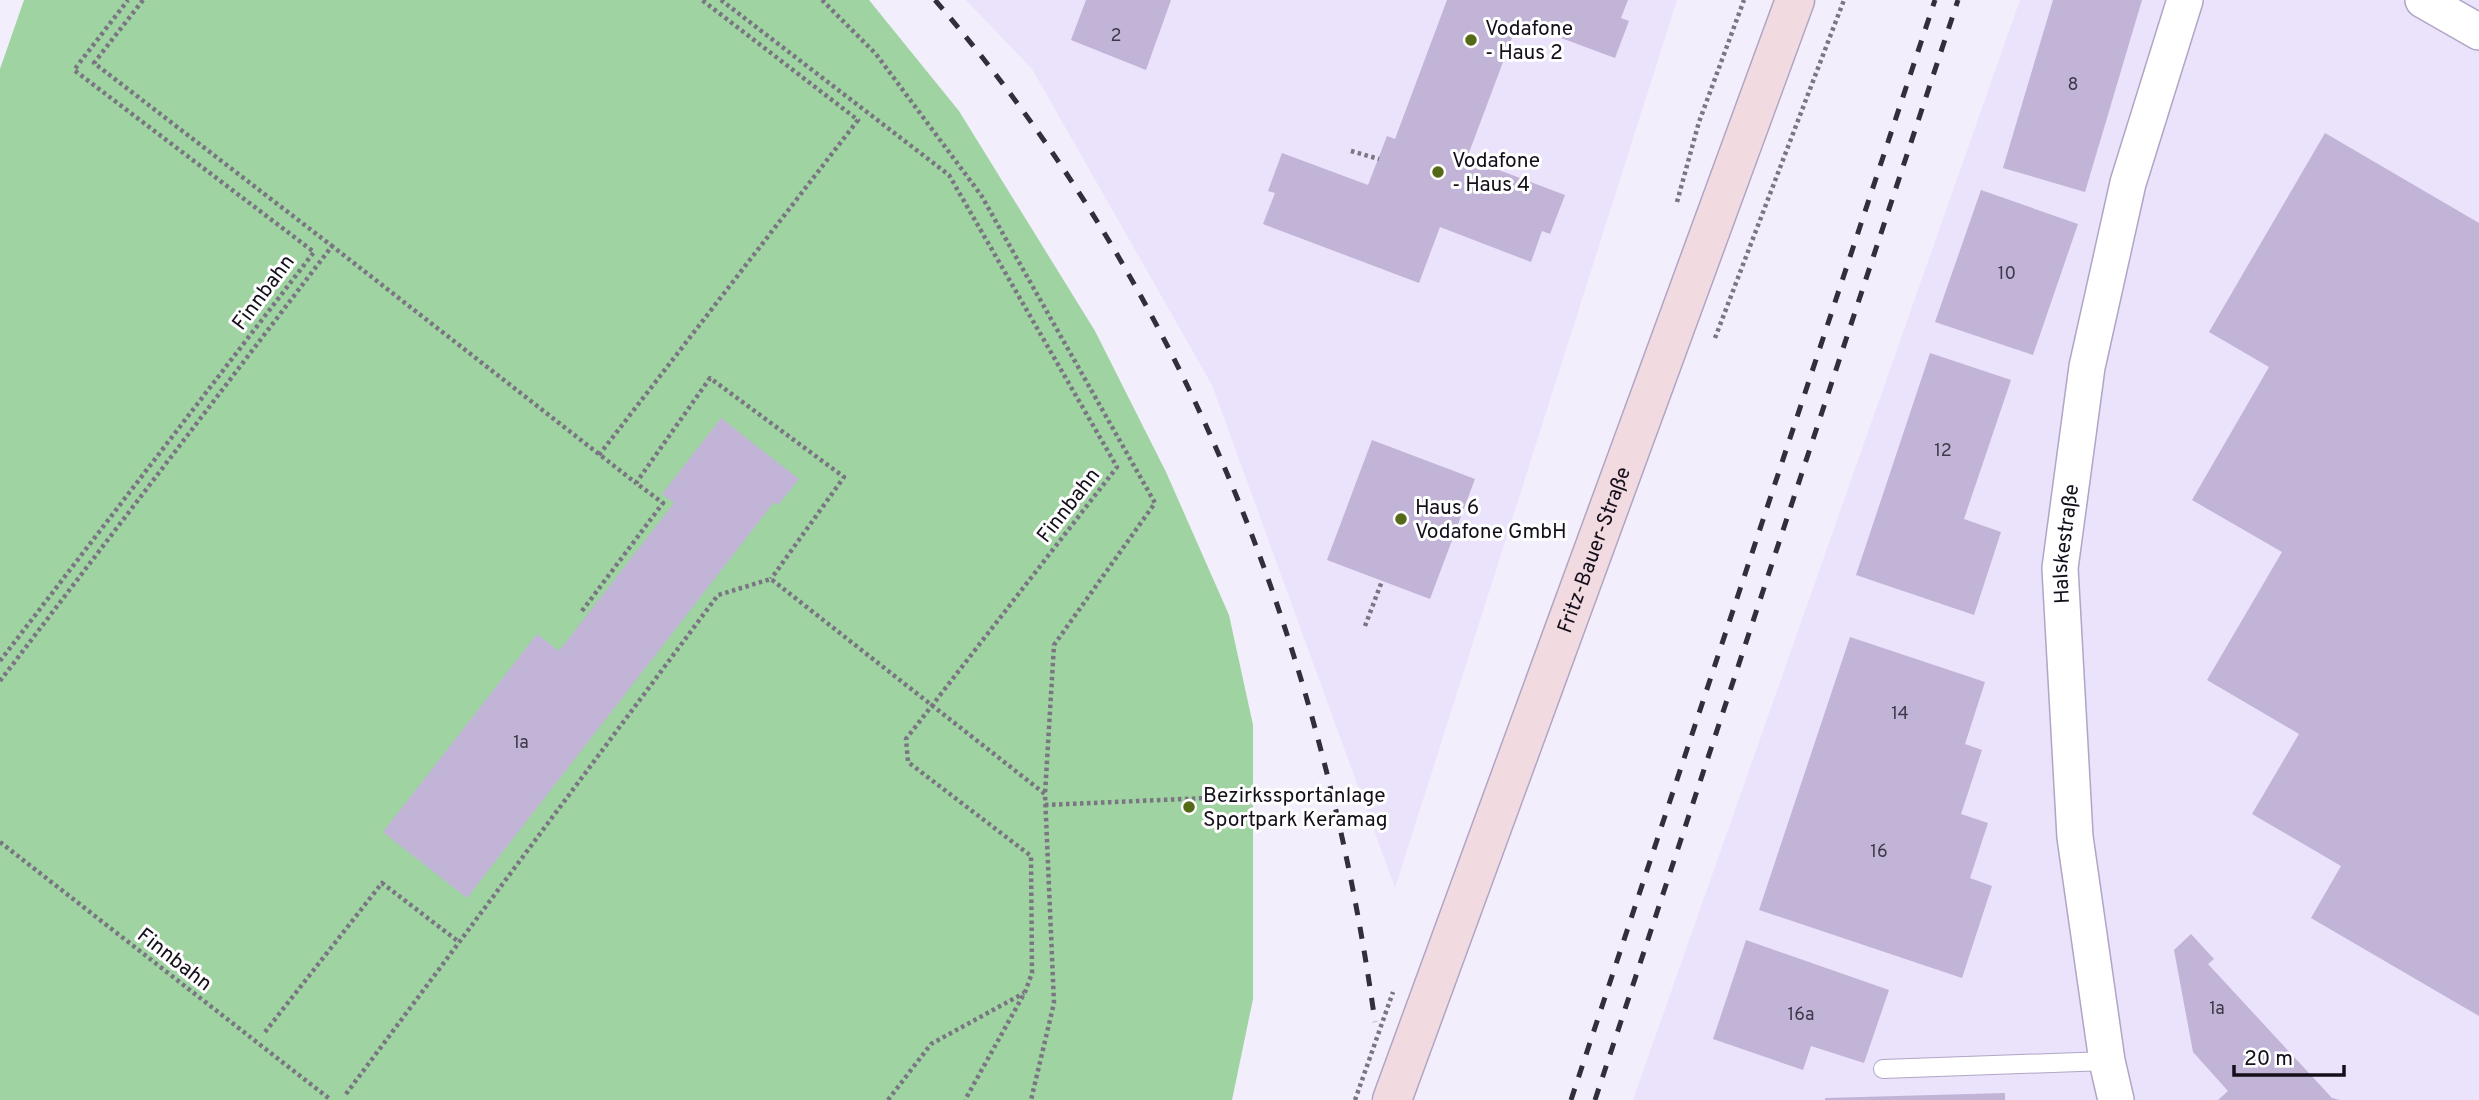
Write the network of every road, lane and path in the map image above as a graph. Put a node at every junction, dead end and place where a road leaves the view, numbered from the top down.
1 (128, 0) edge
2 (143, 0) edge
3 (702, 0) edge
4 (722, 0) edge
5 (822, 0) edge
6 (1795, 0) edge
7 (2185, 0) edge
8 (2423, 0) edge
9 (2479, 32) edge
10 (1351, 151) dead end
11 (1379, 159) dead end
12 (332, 246) junction
13 (599, 456) junction
14 (636, 483) junction
15 (771, 579) junction
16 (1382, 580) dead end
17 (582, 611) dead end
18 (1365, 626) dead end
19 (0, 661) edge
20 (0, 681) edge
21 (933, 705) junction
22 (1045, 794) junction
23 (1207, 798) dead end
24 (1045, 805) junction
25 (0, 842) edge
26 (459, 942) junction
27 (1025, 992) junction
28 (1393, 992) dead end
29 (265, 1032) dead end
30 (2107, 1061) junction
31 (1882, 1069) dead end
32 (1397, 1086) edge
33 (346, 1094) dead end
34 (331, 1100) edge
35 (888, 1100) edge
36 (965, 1100) edge
37 (1031, 1100) edge
38 (1354, 1100) edge
39 (2116, 1100) edge

1 - 19 path, Finnbahn
2 - 12 path
3 - 13 path
4 - 21 path, Finnbahn
5 - 22 path
6 - 32 main road, Fritz-Bauer-Straße
7 - 30 street, Halskestraße
8 - 9 street
10 - 11 path
12 - 13 path
12 - 20 path
13 - 14 path
14 - 15 path
14 - 17 path
15 - 21 path
15 - 26 path
16 - 18 path
21 - 22 path
21 - 27 path, Finnbahn
22 - 24 path
23 - 24 path
24 - 37 path
25 - 34 path, Finnbahn
26 - 29 path
26 - 33 path
27 - 35 path
27 - 36 path, Finnbahn
28 - 38 path, bridge
30 - 31 lane
30 - 39 street, Halskestraße

